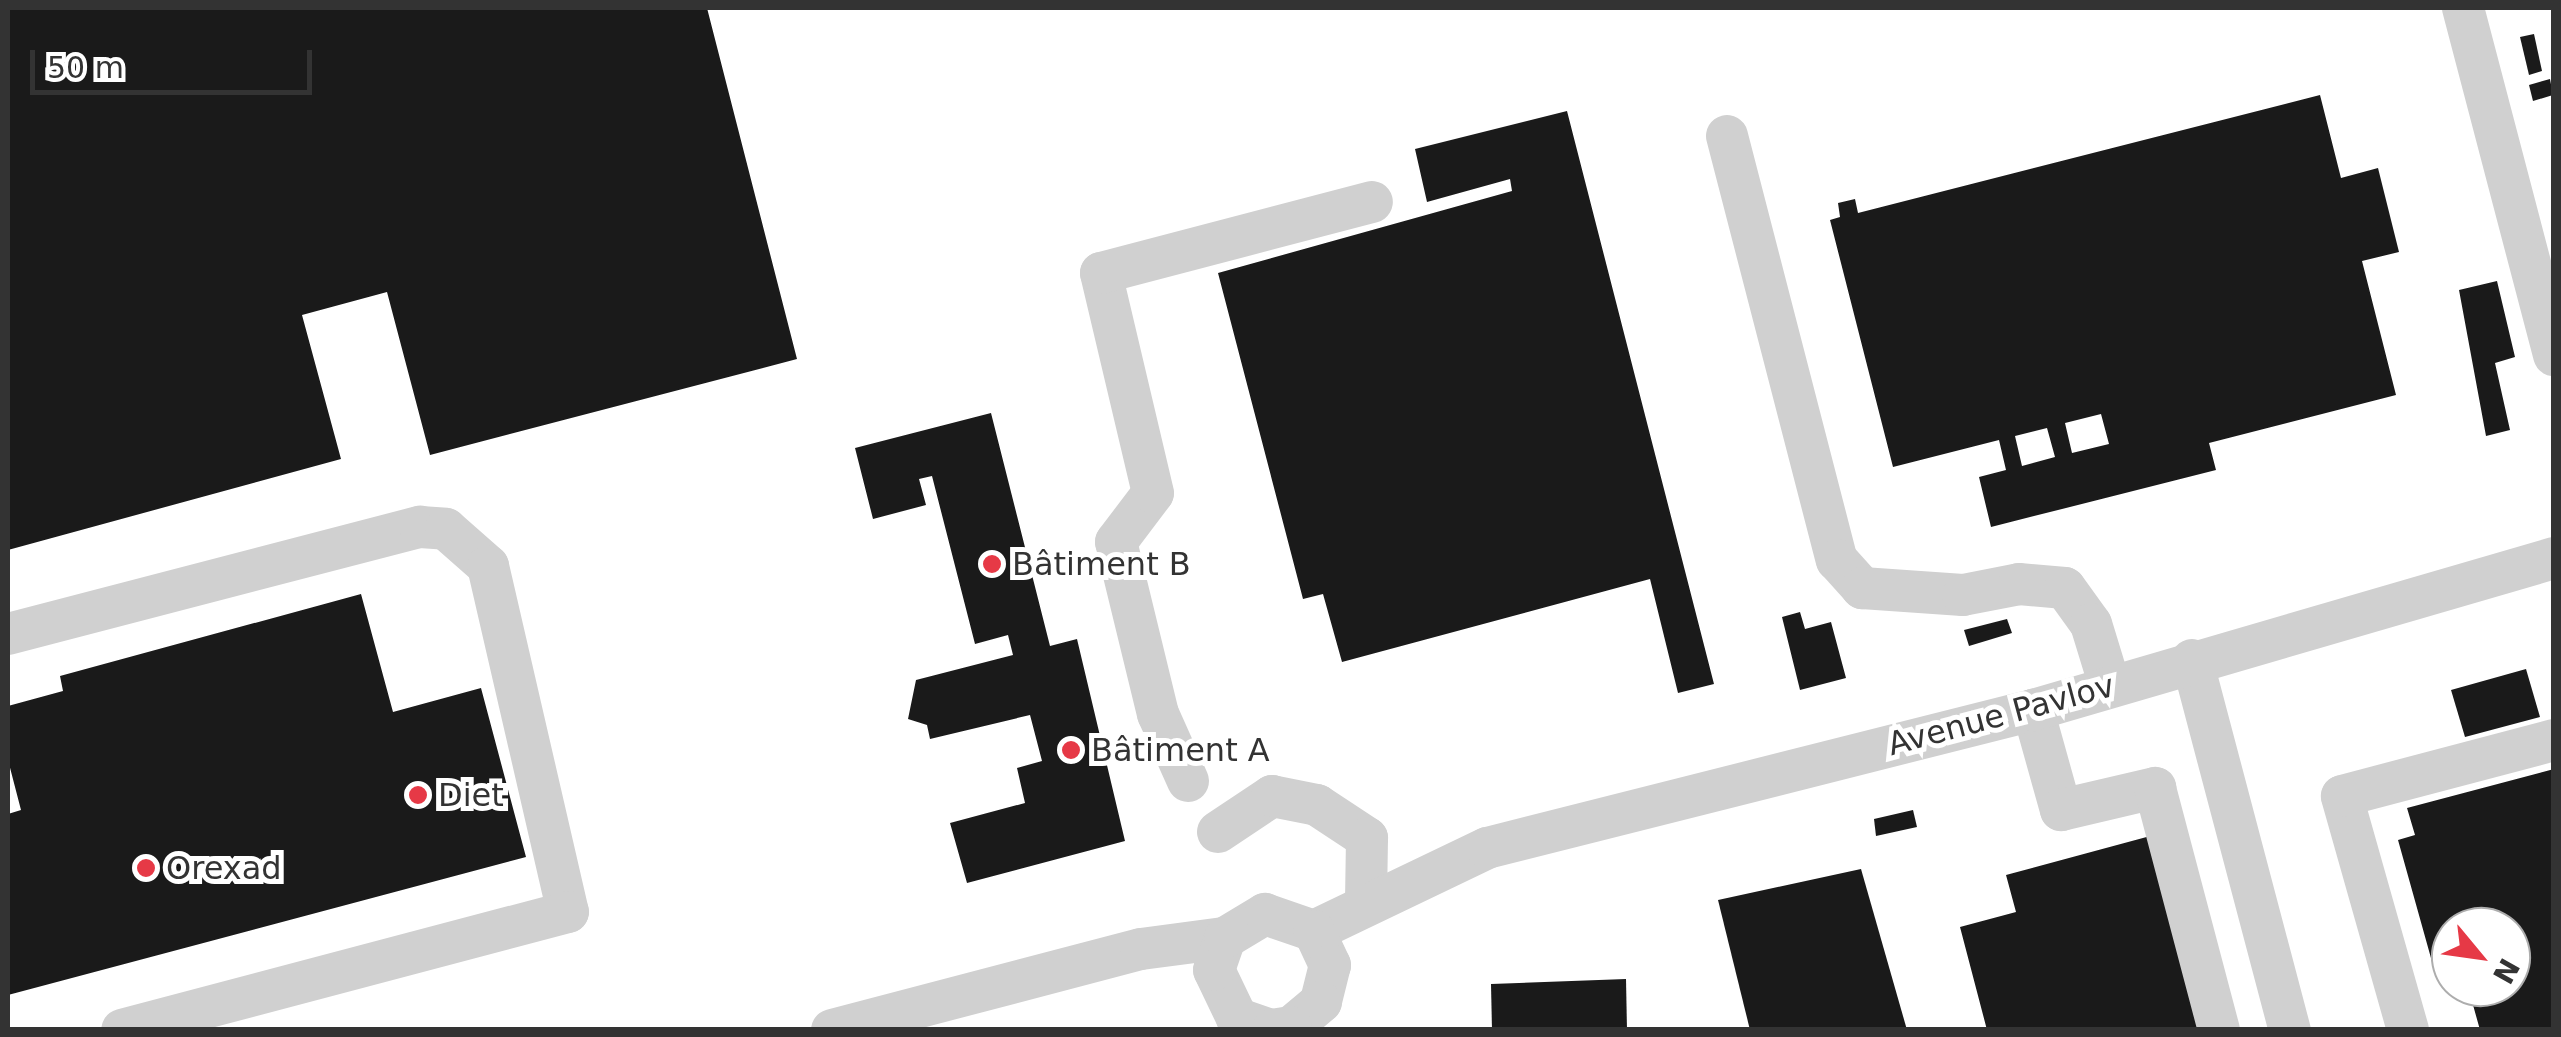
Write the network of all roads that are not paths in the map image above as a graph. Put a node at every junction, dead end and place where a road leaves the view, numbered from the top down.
1 (2464, 8) edge
2 (1728, 136) dead end
3 (1372, 202) dead end
4 (2543, 270) edge
5 (2554, 355) edge
6 (2554, 558) edge
7 (8, 634) edge
8 (2192, 660) junction
9 (2110, 686) junction
10 (2032, 710) junction
11 (2554, 740) edge
12 (1188, 781) dead end
13 (1218, 832) dead end
14 (1447, 866) junction
15 (1366, 903) junction
16 (1322, 948) junction
17 (1222, 985) edge
18 (122, 1030) edge
19 (832, 1030) edge
20 (1272, 1030) edge
21 (2219, 1030) edge
22 (2290, 1030) edge
23 (2408, 1030) edge

1 - 4 street
2 - 9 street
3 - 12 street
4 - 5 street
6 - 8 street, Avenue Pavlov
7 - 18 street
8 - 9 street, Avenue Pavlov
8 - 22 street
9 - 10 street, Avenue Pavlov
10 - 14 street, Avenue Pavlov
10 - 21 street
11 - 23 street
13 - 15 street
14 - 15 street, Avenue Pavlov
14 - 16 street, Avenue Pavlov
15 - 16 street, Avenue Pavlov
16 - 17 street
16 - 20 street
17 - 19 street
17 - 20 street

